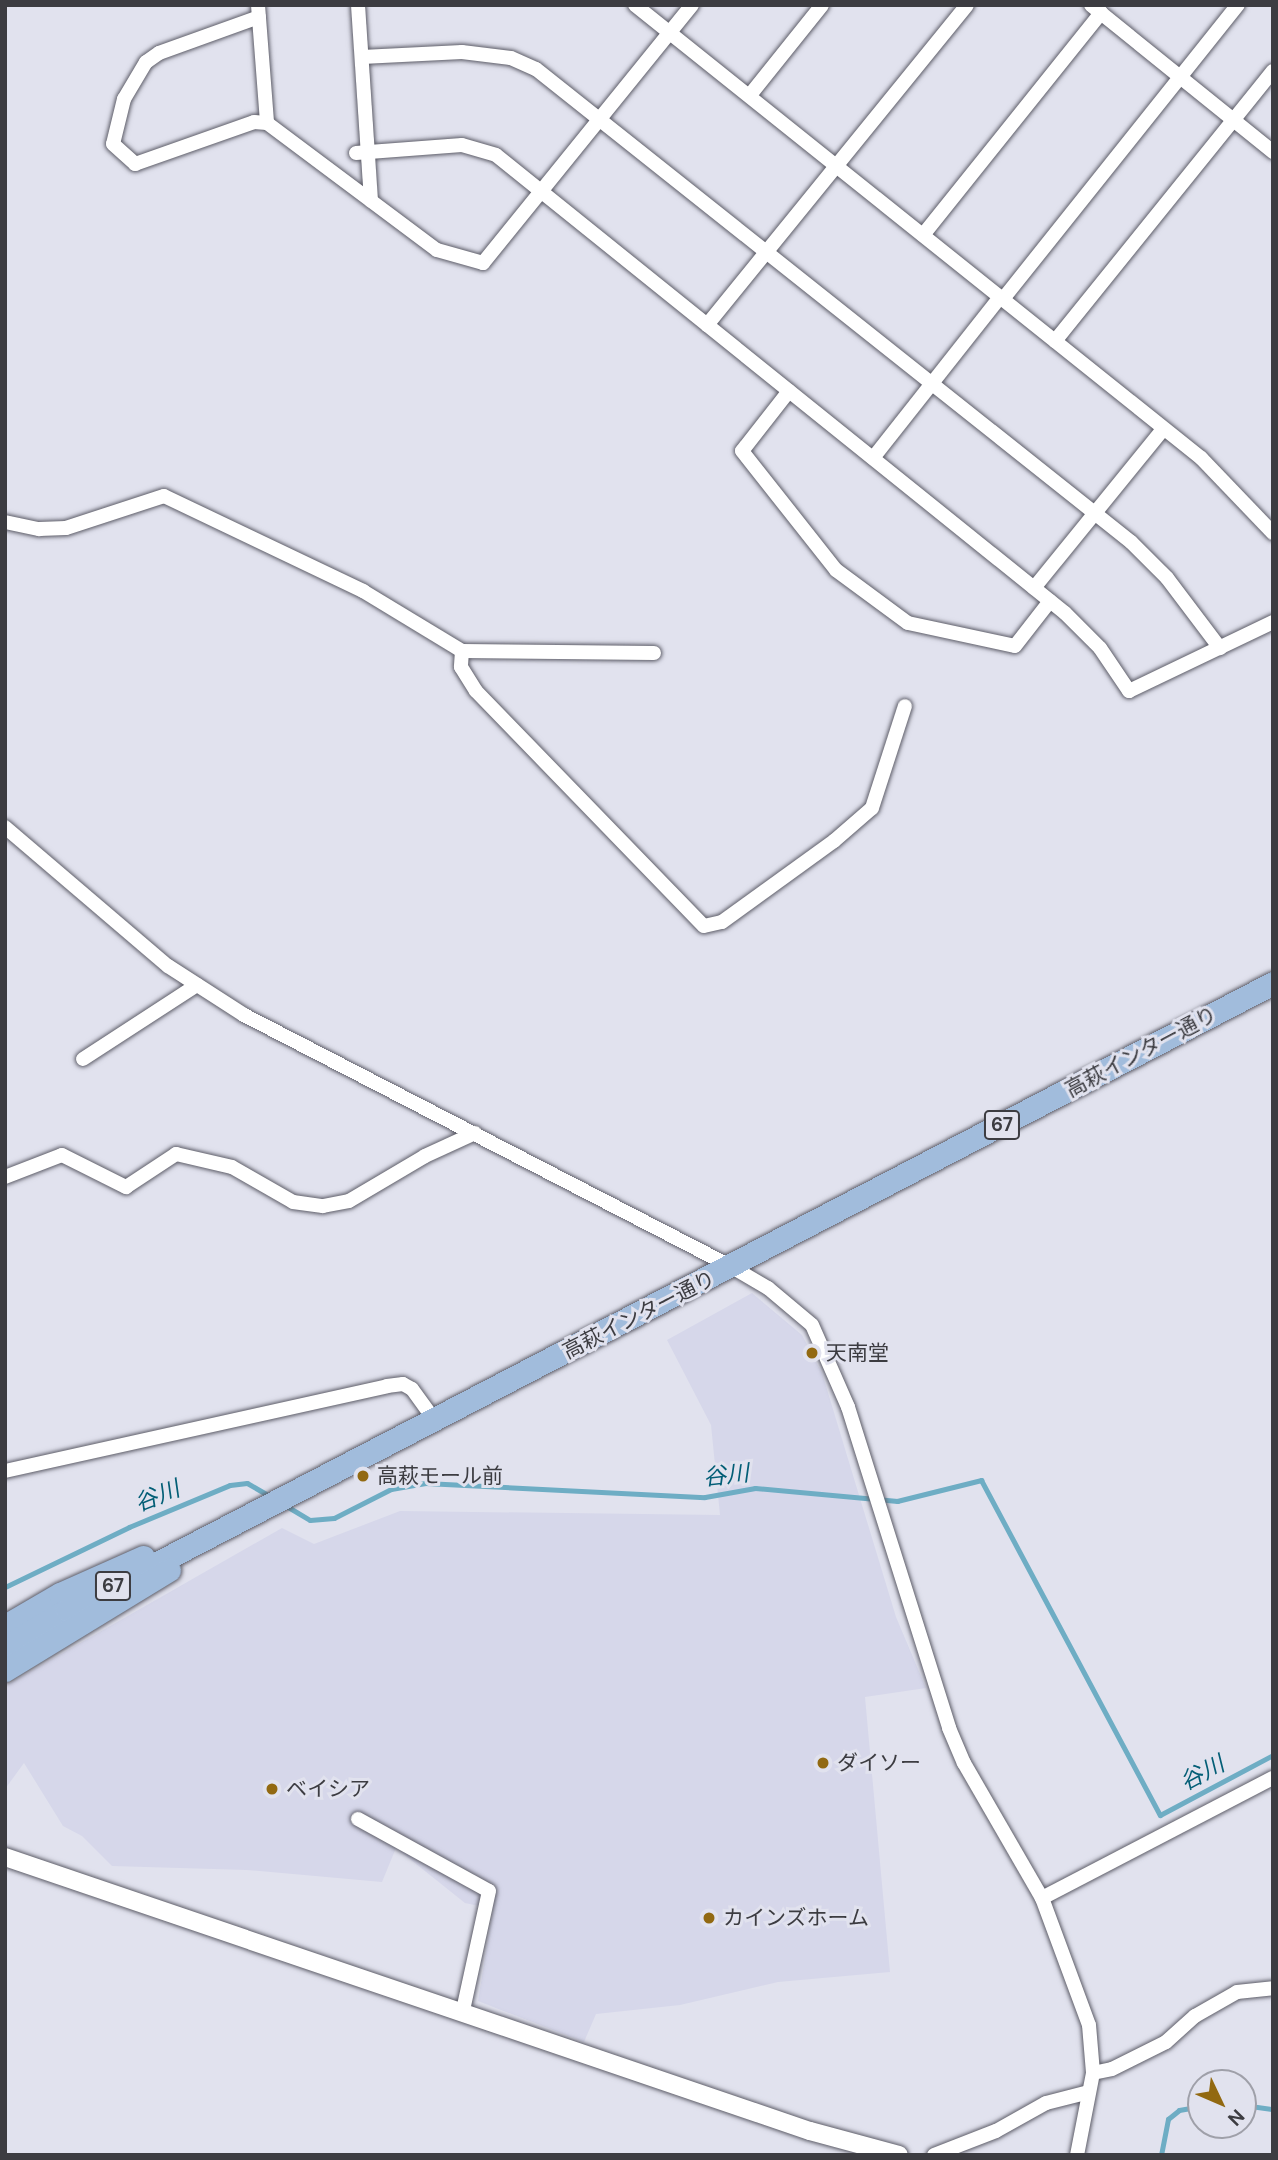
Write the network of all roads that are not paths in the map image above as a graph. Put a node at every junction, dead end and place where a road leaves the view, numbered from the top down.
1 (358, 5) edge
2 (635, 5) edge
3 (692, 5) edge
4 (822, 5) edge
5 (967, 5) edge
6 (1238, 5) edge
7 (1096, 9) edge
8 (258, 11) edge
9 (670, 32) junction
10 (362, 57) junction
11 (1273, 71) edge
12 (1180, 77) junction
13 (750, 95) junction
14 (600, 119) junction
15 (1233, 120) junction
16 (267, 123) junction
17 (362, 152) junction
18 (1273, 152) edge
19 (836, 165) junction
20 (541, 191) junction
21 (371, 201) junction
22 (923, 235) junction
23 (766, 252) junction
24 (1001, 298) junction
25 (707, 325) junction
26 (1055, 341) junction
27 (931, 384) junction
28 (789, 391) junction
29 (1163, 429) junction
30 (873, 458) junction
31 (1096, 514) junction
32 (5, 522) edge
33 (1273, 533) edge
34 (1034, 589) junction
35 (1050, 601) junction
36 (1273, 622) edge
37 (1220, 648) junction
38 (462, 652) junction
39 (654, 653) dead end
40 (905, 706) dead end
41 (5, 827) edge
42 (1273, 983) edge
43 (197, 985) junction
44 (83, 1059) dead end
45 (475, 1133) junction
46 (5, 1177) edge
47 (732, 1267) junction
48 (435, 1421) junction
49 (5, 1471) edge
50 (222, 1530) junction
51 (5, 1626) edge
52 (5, 1647) edge
53 (5, 1670) edge
54 (1273, 1778) edge
55 (358, 1819) dead end
56 (5, 1857) edge
57 (1042, 1898) junction
58 (1273, 1988) edge
59 (463, 2010) junction
60 (1093, 2073) junction
61 (1089, 2092) junction
62 (900, 2155) edge
63 (934, 2155) edge
64 (1077, 2155) edge

1 - 10 street
2 - 9 street
3 - 9 street
4 - 13 street
5 - 19 street
6 - 12 street
7 - 12 street
7 - 22 street
8 - 16 street
8 - 16 street
9 - 13 street
9 - 14 street
10 - 14 street
10 - 17 street
11 - 15 street
12 - 15 street
12 - 24 street
13 - 19 street
14 - 20 street
14 - 23 street
15 - 18 street
15 - 26 street
16 - 21 street
17 - 20 street
17 - 21 street
19 - 22 street
19 - 23 street
20 - 21 street
20 - 25 street
22 - 24 street
23 - 25 street
23 - 27 street
24 - 26 street
24 - 27 street
25 - 28 street
26 - 29 street
27 - 30 street
27 - 31 street
28 - 30 street
28 - 35 street
29 - 31 street
29 - 33 street
30 - 34 street
31 - 34 street
31 - 37 street
32 - 38 street
34 - 35 street
35 - 37 street
36 - 37 street
38 - 39 street
38 - 40 street
41 - 43 street
42 - 47 main road, 高萩インター通り / 67
43 - 44 street
43 - 45 street
45 - 46 street
45 - 47 street
47 - 48 main road, 高萩インター通り / 67
47 - 57 street
48 - 49 street
48 - 50 main road, 高萩インター通り / 67
50 - 51 main road
50 - 52 main road, 高萩インター通り / 67
50 - 53 main road
54 - 57 street
55 - 59 street
56 - 59 street
57 - 60 street
58 - 60 street
59 - 62 street
60 - 61 street
61 - 63 street
61 - 64 street

